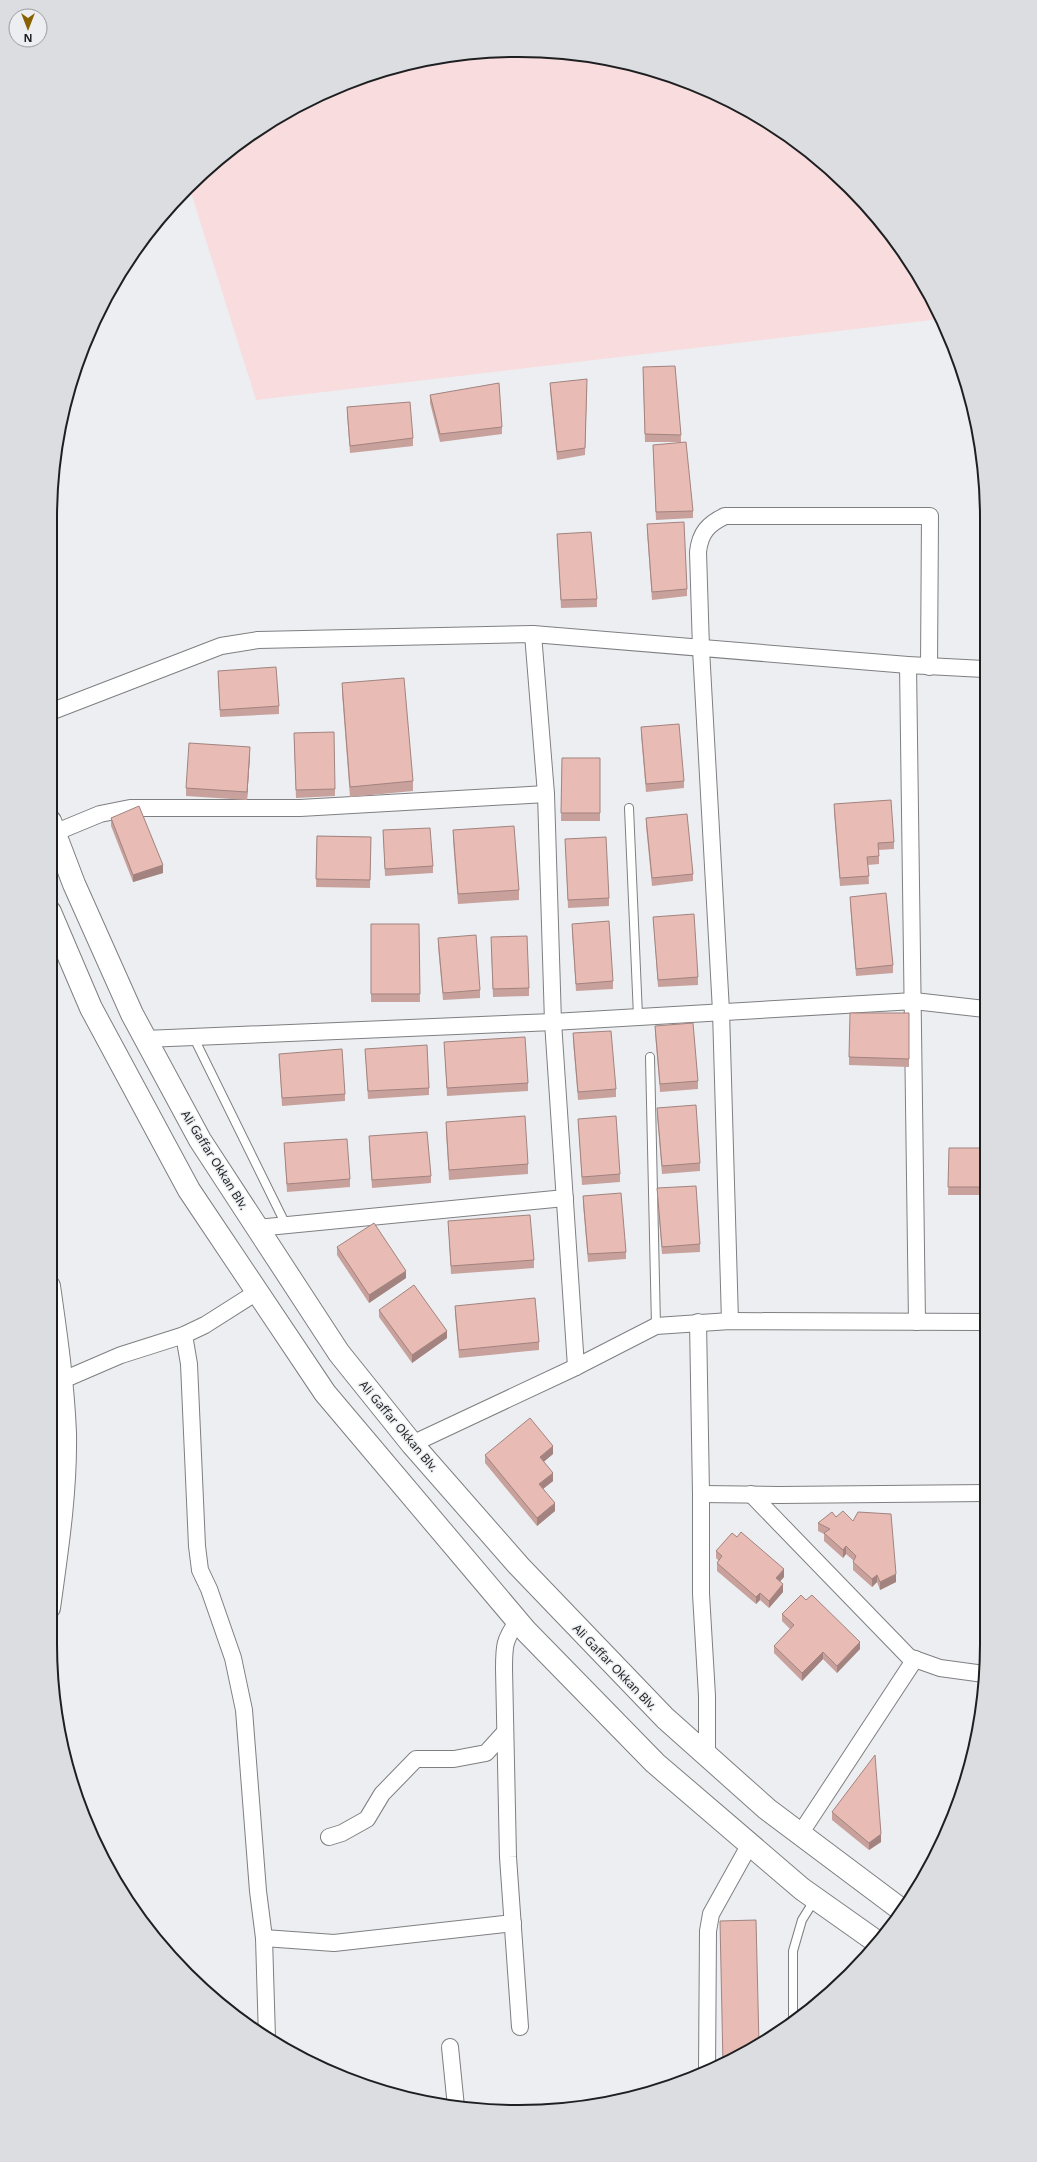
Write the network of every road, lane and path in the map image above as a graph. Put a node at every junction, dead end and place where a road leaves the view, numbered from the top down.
1 (533, 634) junction
2 (701, 649) junction
3 (908, 665) junction
4 (929, 667) junction
5 (980, 669) edge
6 (57, 709) edge
7 (546, 794) junction
8 (629, 808) dead end
9 (57, 827) edge
10 (57, 841) edge
11 (57, 928) edge
12 (914, 1001) junction
13 (980, 1009) edge
14 (721, 1011) junction
15 (638, 1016) junction
16 (553, 1022) junction
17 (193, 1036) junction
18 (146, 1039) junction
19 (650, 1057) dead end
20 (565, 1198) junction
21 (286, 1225) junction
22 (257, 1228) junction
23 (257, 1292) junction
24 (730, 1321) junction
25 (698, 1322) junction
26 (917, 1322) junction
27 (980, 1322) edge
28 (656, 1326) junction
29 (184, 1335) junction
30 (57, 1337) edge
31 (576, 1367) junction
32 (63, 1380) junction
33 (58, 1434) edge
34 (412, 1444) junction
35 (980, 1493) edge
36 (701, 1494) junction
37 (751, 1494) junction
38 (57, 1558) edge
39 (518, 1622) junction
40 (915, 1660) junction
41 (979, 1673) edge
42 (505, 1732) junction
43 (707, 1756) junction
44 (800, 1834) junction
45 (329, 1837) dead end
46 (750, 1844) junction
47 (815, 1898) junction
48 (897, 1907) edge
49 (513, 1923) junction
50 (264, 1938) junction
51 (873, 1939) edge
52 (793, 2014) edge
53 (520, 2027) dead end
54 (267, 2030) edge
55 (450, 2047) dead end
56 (707, 2064) edge
57 (455, 2101) edge

1 - 2 street
1 - 6 street
1 - 7 street
2 - 3 street
2 - 4 street
2 - 14 street
3 - 4 street
3 - 12 street
4 - 5 street
7 - 9 street
7 - 16 street
8 - 15 lane
10 - 18 main road, Ali Gaffar Okkan Blv.
11 - 23 main road
12 - 13 street
12 - 14 street
12 - 26 street
14 - 15 street
14 - 24 street
15 - 16 street
16 - 17 street
16 - 20 street
17 - 18 street
17 - 21 lane
18 - 22 main road, Ali Gaffar Okkan Blv.
19 - 28 lane
20 - 21 street
20 - 31 street
21 - 22 street
22 - 34 main road, Ali Gaffar Okkan Blv.
23 - 29 street
23 - 39 main road
24 - 25 street
24 - 26 street
25 - 28 street
25 - 36 street
26 - 27 street
28 - 31 street
29 - 32 street
29 - 50 street
30 - 32 street
31 - 34 street
32 - 33 street
33 - 38 street
34 - 43 main road, Ali Gaffar Okkan Blv.
35 - 37 street
36 - 37 street
36 - 43 street
37 - 40 street
39 - 42 street
39 - 46 main road
40 - 41 street
40 - 44 street
42 - 45 street
42 - 49 street
43 - 44 main road, Ali Gaffar Okkan Blv.
44 - 48 main road, Ali Gaffar Okkan Blv.
46 - 47 main road
46 - 56 street
47 - 51 main road
47 - 52 lane
49 - 50 street
49 - 53 street
50 - 54 street
55 - 57 street

